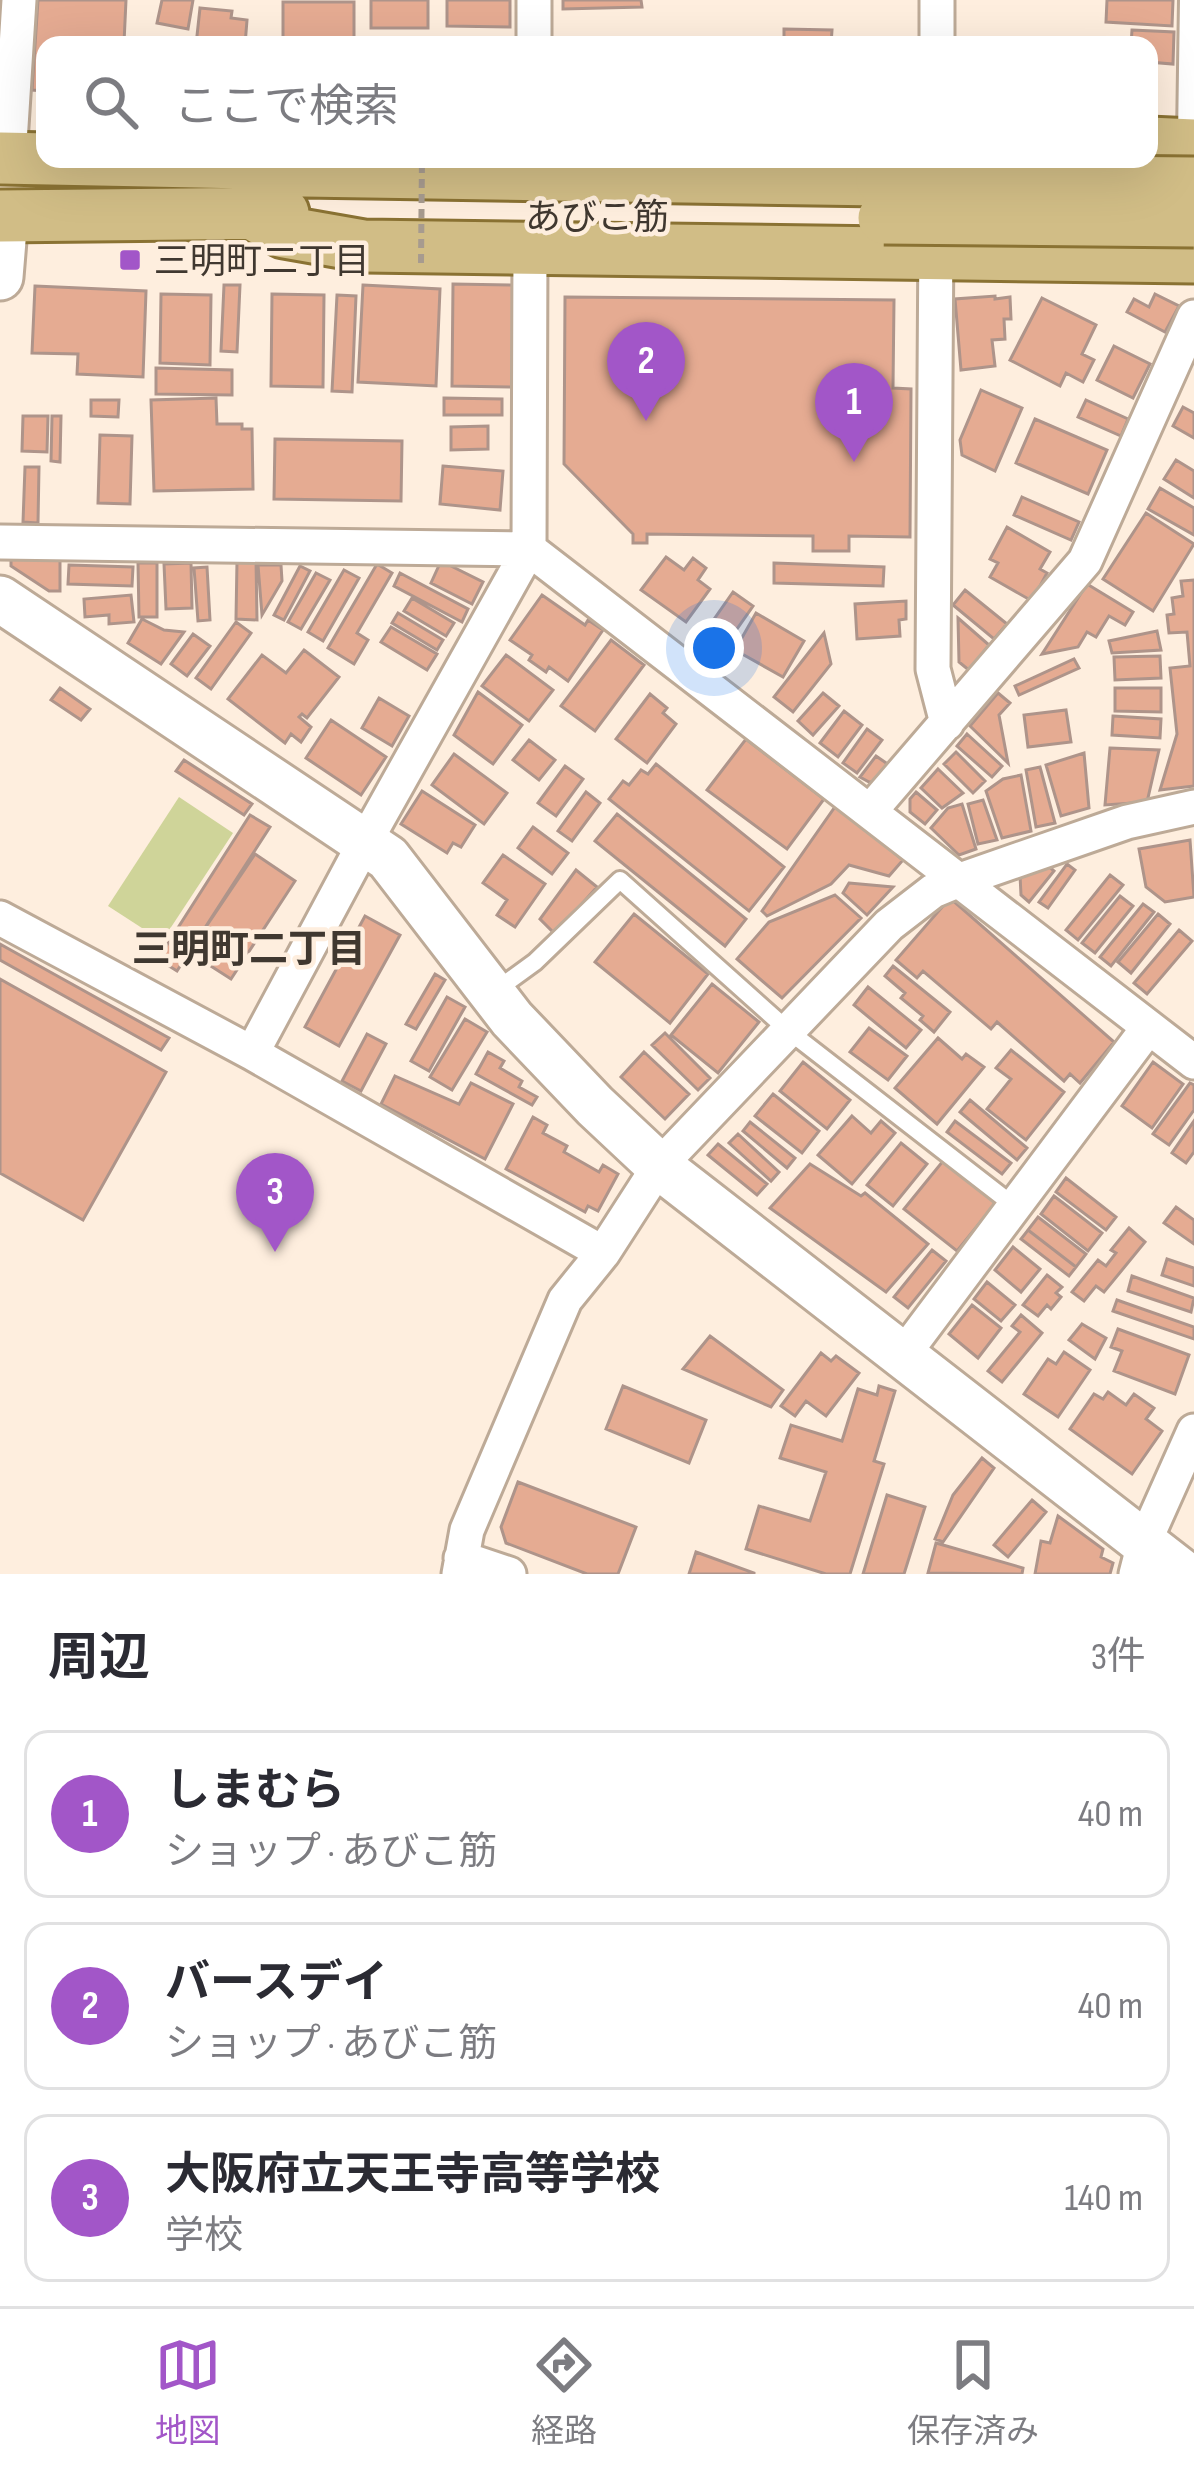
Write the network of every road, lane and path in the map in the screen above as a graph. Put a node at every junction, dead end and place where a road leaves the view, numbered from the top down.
1 (19, 0) edge
2 (534, 0) edge
3 (938, 0) edge
4 (1188, 0) edge
5 (534, 36) edge
6 (937, 36) edge
7 (1181, 154) edge
8 (4, 158) edge
9 (36, 161) edge
10 (128, 168) edge
11 (422, 168) edge
12 (936, 168) edge
13 (1088, 168) edge
14 (252, 178) edge
15 (882, 199) junction
16 (2, 216) edge
17 (1194, 221) edge
18 (530, 247) junction
19 (936, 255) junction
20 (1194, 257) edge
21 (421, 263) dead end
22 (0, 277) edge
23 (1194, 317) edge
24 (0, 542) edge
25 (529, 549) junction
26 (0, 599) edge
27 (947, 722) junction
28 (1194, 806) edge
29 (871, 810) junction
30 (364, 842) junction
31 (957, 881) junction
32 (0, 918) edge
33 (493, 993) junction
34 (1148, 1028) junction
35 (790, 1032) junction
36 (252, 1053) junction
37 (1194, 1062) edge
38 (658, 1166) junction
39 (1013, 1204) junction
40 (603, 1253) junction
41 (903, 1354) junction
42 (1194, 1431) edge
43 (1140, 1559) edge
44 (460, 1566) edge
45 (509, 1574) edge
46 (1184, 1574) edge

1 - 8 street
2 - 5 street
3 - 6 street
4 - 7 lane
8 - 9 main road, あびこ筋
10 - 14 main road, あびこ筋
11 - 21 path, bridge
12 - 19 street
13 - 15 main road, あびこ筋, bridge
14 - 15 main road, あびこ筋
14 - 16 main road, あびこ筋
14 - 18 main road
15 - 17 main road, あびこ筋, bridge
16 - 22 street
18 - 19 main road
18 - 25 street
19 - 20 main road
19 - 27 street
23 - 27 street
24 - 25 street
25 - 29 street
25 - 30 street
26 - 30 street
27 - 29 street
28 - 31 street
29 - 31 street
30 - 33 street
30 - 36 street
31 - 34 street
31 - 35 street
32 - 36 street
33 - 35 lane
33 - 38 street
34 - 37 street
34 - 39 street
35 - 38 street
35 - 39 lane
36 - 40 street
38 - 40 street
38 - 41 street
39 - 41 street
40 - 44 street
41 - 43 street
42 - 43 street
43 - 46 street
44 - 45 street

